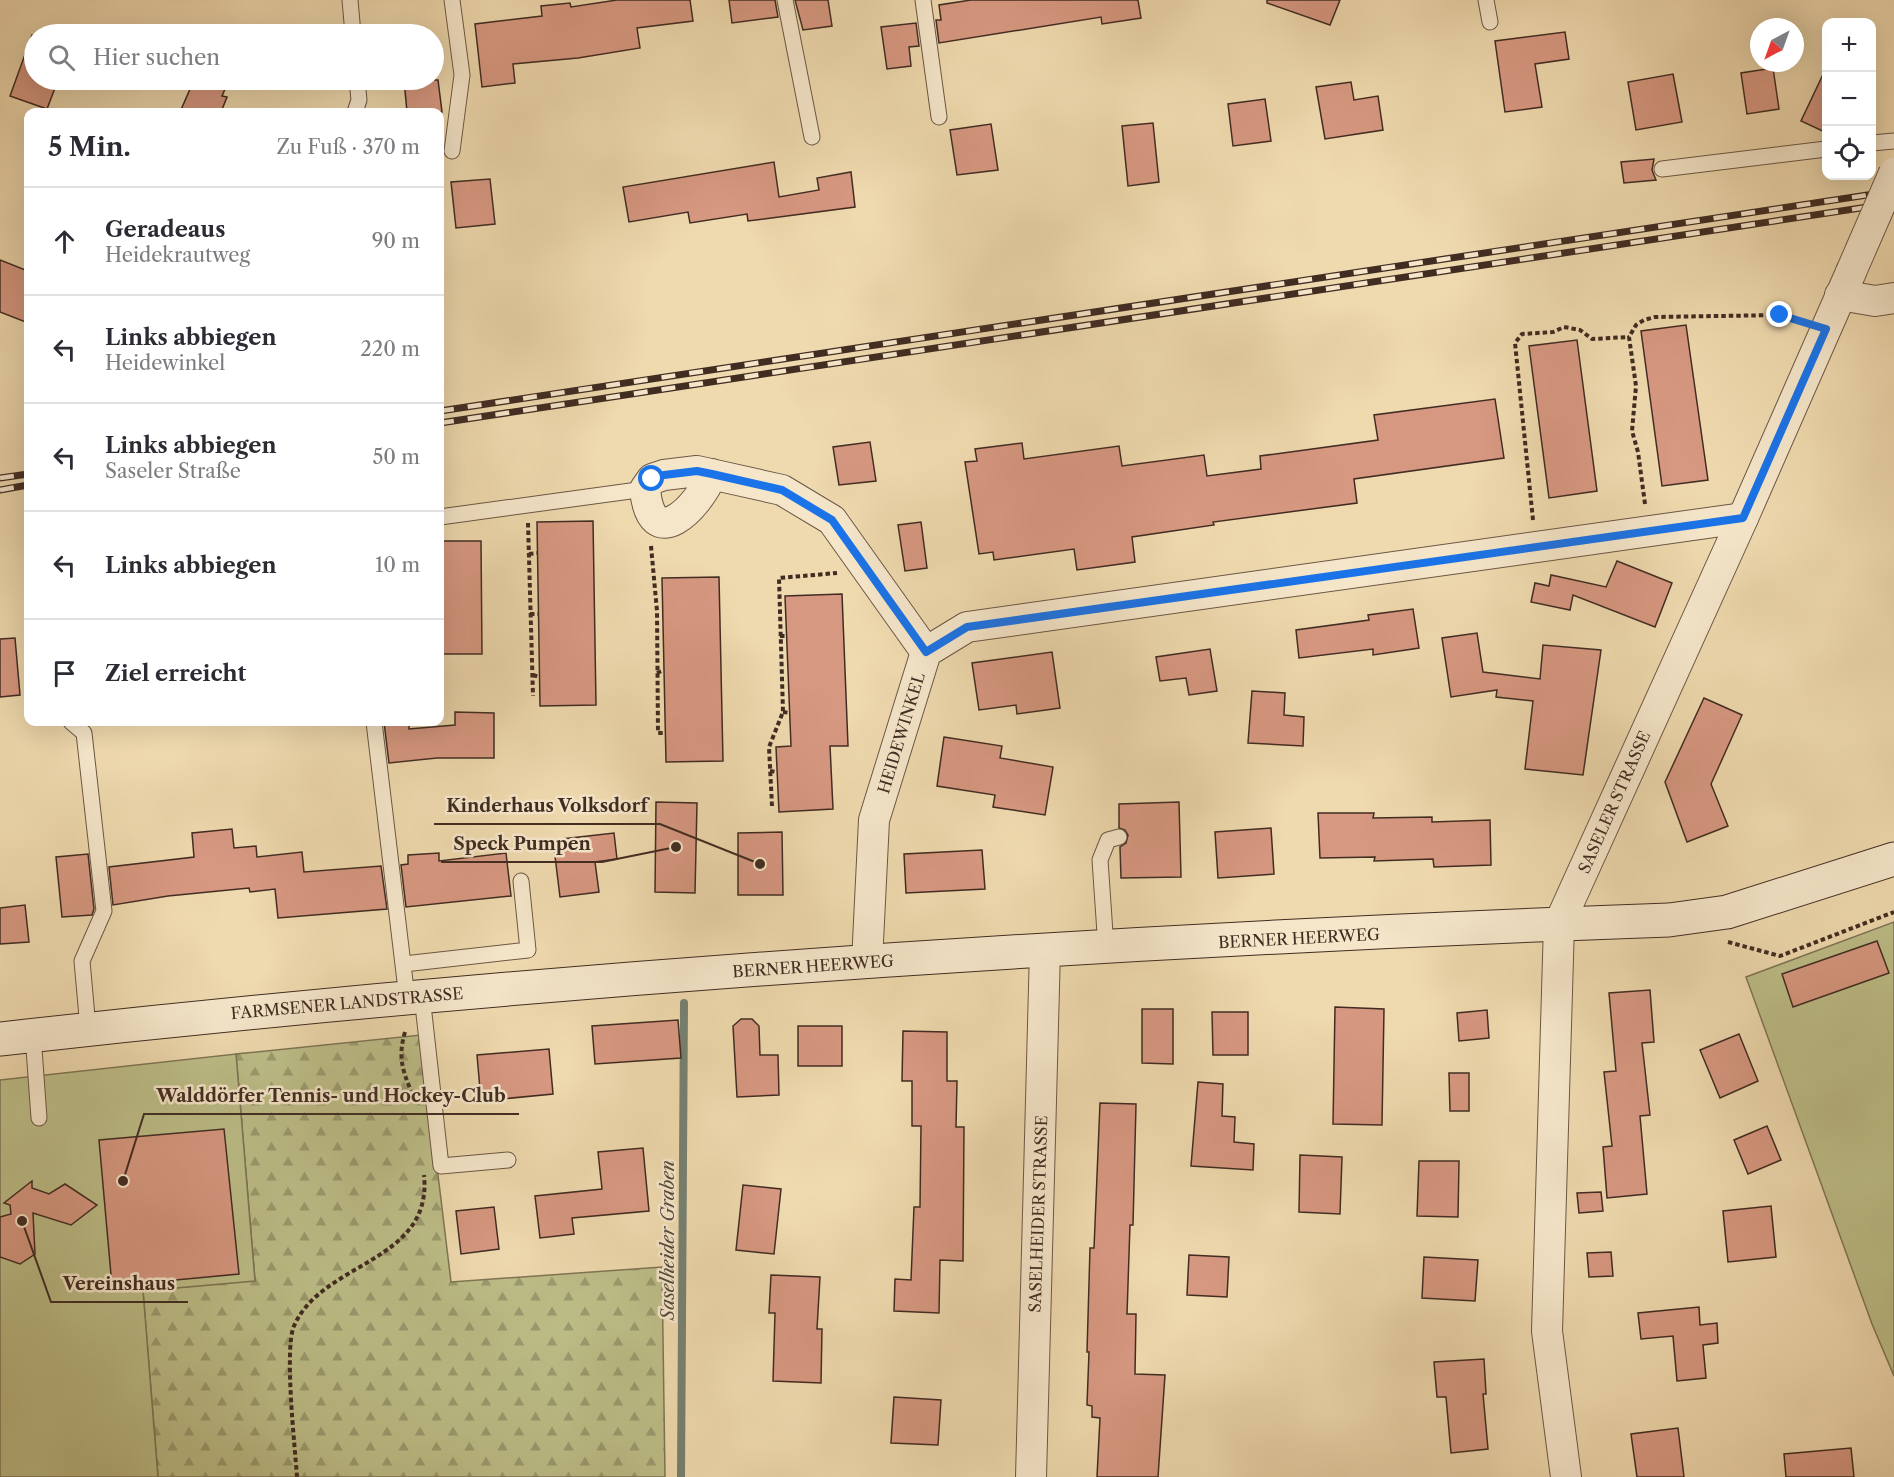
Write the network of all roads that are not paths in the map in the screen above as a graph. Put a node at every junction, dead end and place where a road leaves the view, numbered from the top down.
1 (350, 0) edge
2 (452, 0) edge
3 (785, 0) edge
4 (923, 0) edge
5 (1486, 0) edge
6 (1490, 22) dead end
7 (352, 24) edge
8 (358, 90) edge
9 (356, 108) edge
10 (939, 117) dead end
11 (812, 138) dead end
12 (1894, 141) edge
13 (1876, 143) edge
14 (1822, 150) edge
15 (452, 152) dead end
16 (1662, 169) dead end
17 (1894, 173) edge
18 (1845, 283) junction
19 (1894, 298) edge
20 (712, 474) junction
21 (645, 489) junction
22 (444, 516) edge
23 (1743, 518) junction
24 (926, 652) junction
25 (76, 726) edge
26 (374, 726) edge
27 (1119, 837) dead end
28 (1894, 859) edge
29 (521, 881) dead end
30 (1558, 924) junction
31 (1106, 948) junction
32 (1046, 950) junction
33 (867, 962) junction
34 (404, 964) junction
35 (695, 973) joint
36 (415, 997) junction
37 (88, 1028) junction
38 (33, 1035) junction
39 (0, 1039) edge
40 (39, 1119) dead end
41 (508, 1160) dead end
42 (1031, 1477) edge
43 (1566, 1477) edge

1 - 7 lane
2 - 15 lane
3 - 11 lane
4 - 10 lane
5 - 6 lane
8 - 9 lane
12 - 13 lane
14 - 16 lane
17 - 18 street, SASELER STRASSE, bridge
18 - 19 street
18 - 23 street, SASELER STRASSE
20 - 21 street
20 - 21 street
20 - 24 street
21 - 22 lane
23 - 24 street, HEIDEWINKEL
23 - 30 street, SASELER STRASSE
24 - 33 street, HEIDEWINKEL
25 - 37 lane
26 - 34 lane
27 - 31 lane
28 - 30 main road, BERNER HEERWEG
29 - 34 lane
30 - 31 main road, BERNER HEERWEG
30 - 43 street, SASELER STRASSE
31 - 32 main road, BERNER HEERWEG
32 - 33 main road, BERNER HEERWEG
32 - 42 street, SASELHEIDER STRASSE
33 - 35 main road, BERNER HEERWEG
34 - 36 lane
35 - 36 main road, FARMSENER LANDSTRASSE
36 - 37 main road, FARMSENER LANDSTRASSE
36 - 41 lane
37 - 38 main road, FARMSENER LANDSTRASSE
38 - 39 main road, FARMSENER LANDSTRASSE
38 - 40 lane

